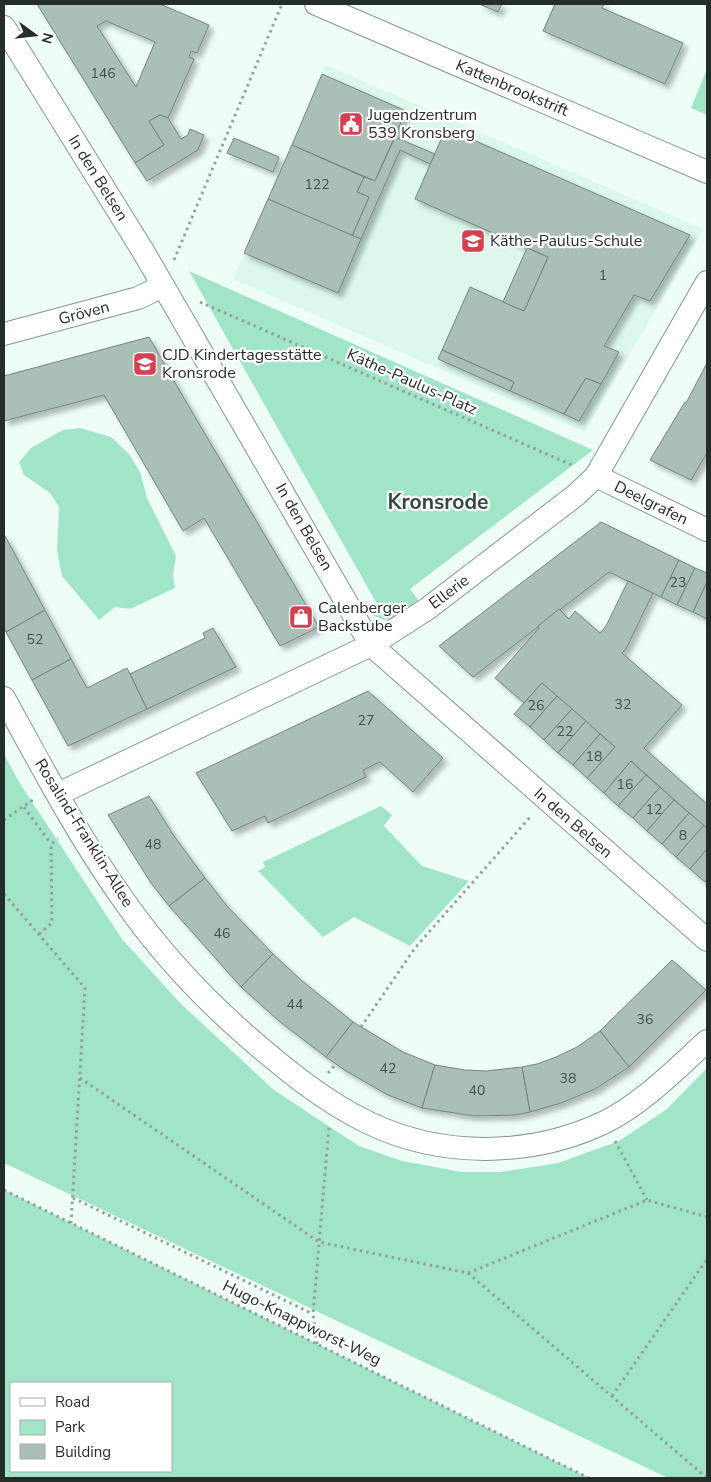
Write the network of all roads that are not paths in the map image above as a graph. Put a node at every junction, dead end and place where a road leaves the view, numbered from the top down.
1 (316, 4) edge
2 (4, 27) edge
3 (707, 172) edge
4 (707, 282) edge
5 (163, 286) junction
6 (4, 334) edge
7 (596, 476) junction
8 (707, 530) edge
9 (371, 645) junction
10 (4, 698) edge
11 (56, 790) junction
12 (707, 940) edge
13 (707, 1041) edge

1 - 3 street, Kattenbrookstrift
2 - 5 street, In den Belsen
4 - 7 street, Ellerie
5 - 6 street, Gröven
5 - 9 street, In den Belsen
7 - 8 street, Deelgrafen
7 - 9 street, Ellerie
9 - 11 street, Ellerie
9 - 12 street, In den Belsen
10 - 11 street, Rosalind-Franklin-Allee
11 - 13 street, Rosalind-Franklin-Allee

